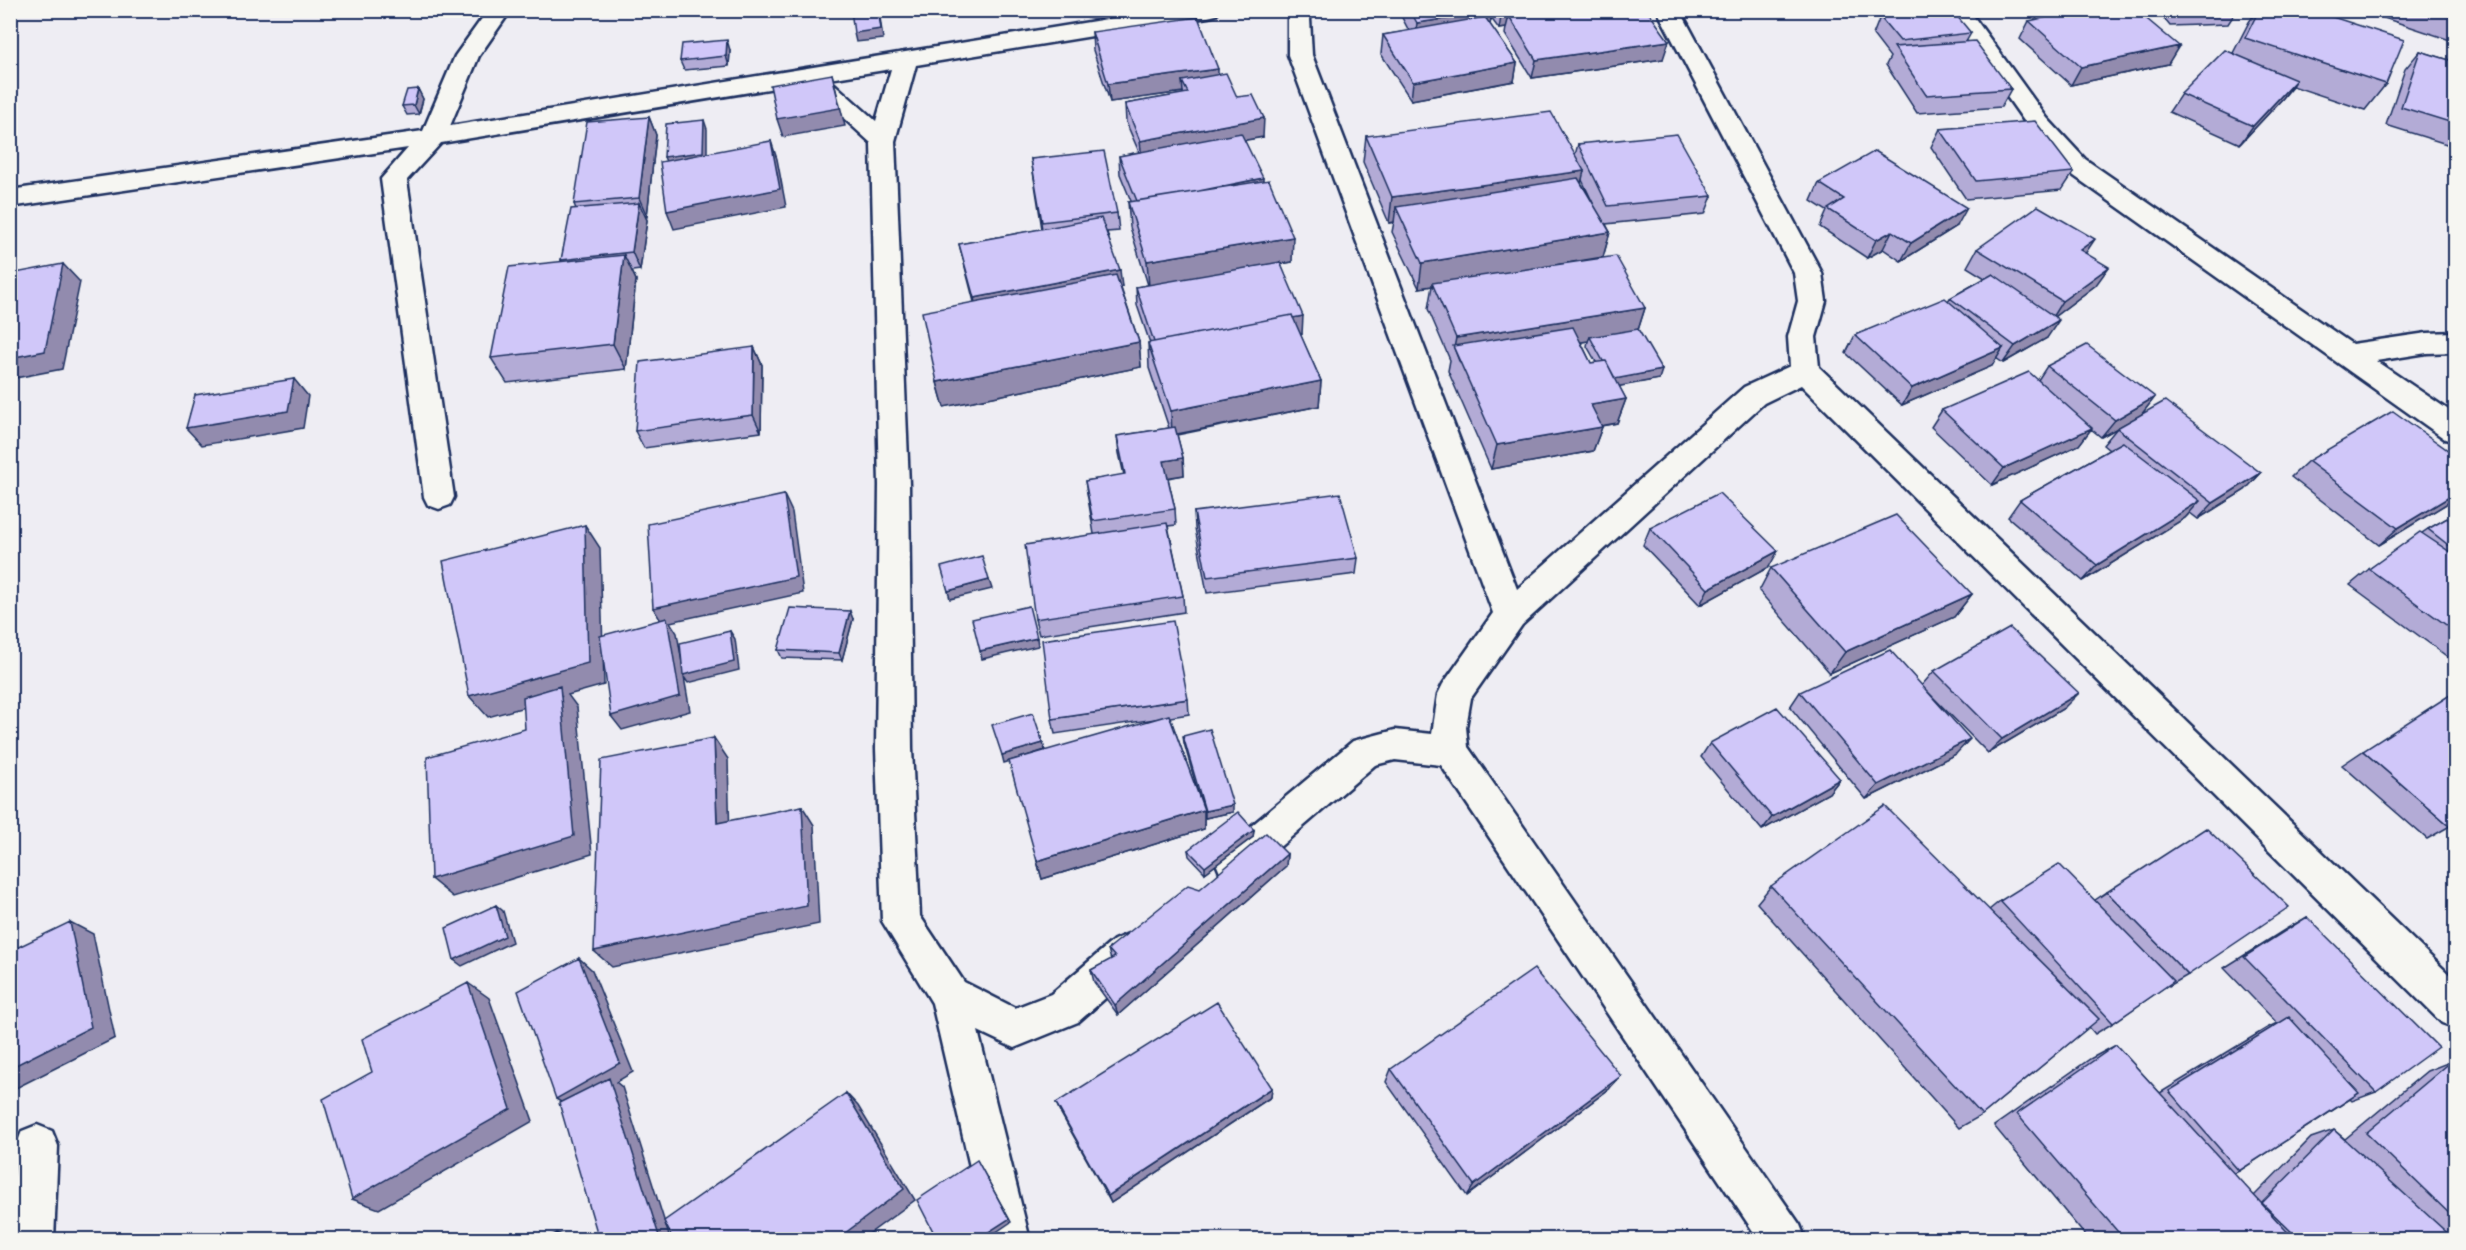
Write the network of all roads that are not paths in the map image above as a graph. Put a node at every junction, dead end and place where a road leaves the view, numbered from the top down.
1 (500, 10) edge
2 (1208, 10) edge
3 (1303, 10) edge
4 (1668, 10) edge
5 (1957, 10) edge
6 (906, 59) junction
7 (810, 75) junction
8 (433, 136) junction
9 (883, 141) junction
10 (10, 199) edge
11 (2456, 342) edge
12 (2347, 355) junction
13 (1805, 371) junction
14 (2456, 431) edge
15 (439, 497) dead end
16 (1510, 615) junction
17 (1451, 751) junction
18 (1210, 884) edge
19 (1155, 930) edge
20 (950, 996) junction
21 (2456, 1009) edge
22 (37, 1146) dead end
23 (32, 1239) edge
24 (1009, 1239) edge
25 (1785, 1239) edge

1 - 8 street
2 - 6 street
3 - 16 street
4 - 13 street
5 - 12 street
6 - 7 street
6 - 9 street
7 - 8 street
7 - 9 street
8 - 10 street
8 - 15 street
9 - 20 street
11 - 12 street
12 - 14 street
13 - 16 street
13 - 21 street
16 - 17 street
17 - 18 street
17 - 25 street
19 - 20 street
20 - 24 street
22 - 23 street

